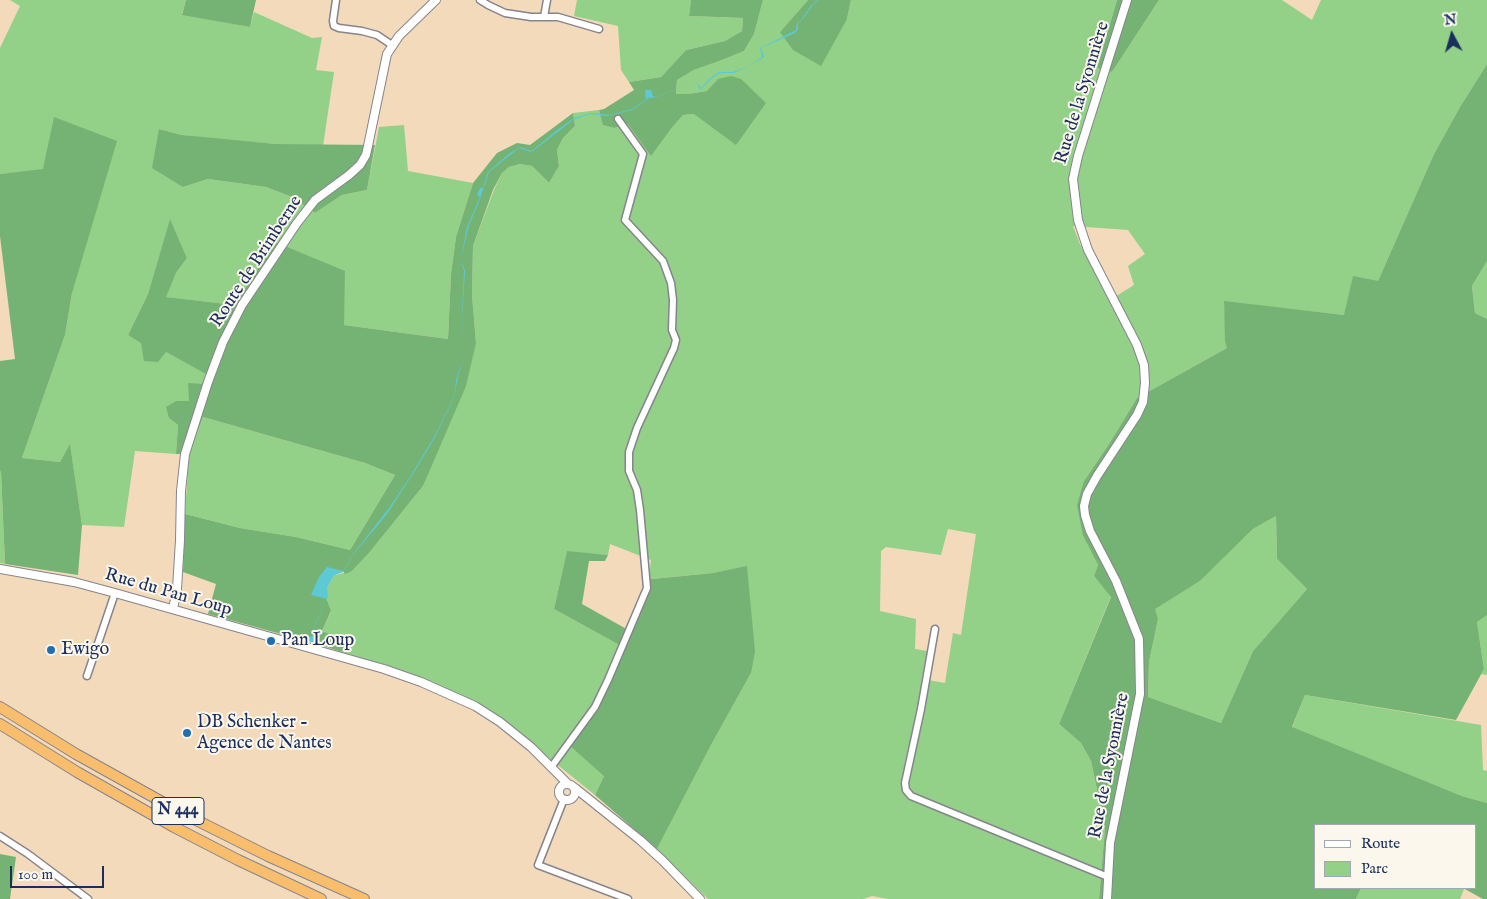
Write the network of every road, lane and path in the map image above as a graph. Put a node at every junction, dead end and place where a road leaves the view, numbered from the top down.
1 (336, 0) edge
2 (436, 0) edge
3 (480, 0) edge
4 (547, 0) edge
5 (1127, 0) edge
6 (544, 17) junction
7 (599, 29) dead end
8 (392, 45) junction
9 (618, 119) dead end
10 (0, 569) edge
11 (115, 592) junction
12 (172, 609) junction
13 (935, 629) dead end
14 (87, 676) dead end
15 (0, 707) edge
16 (0, 724) edge
17 (552, 766) junction
18 (572, 786) junction
19 (559, 788) junction
20 (568, 799) junction
21 (599, 807) junction
22 (0, 836) edge
23 (1108, 877) junction
24 (88, 899) edge
25 (322, 899) edge
26 (364, 899) edge
27 (628, 899) edge
28 (700, 899) edge
29 (1107, 899) edge

1 - 8 street
2 - 8 street, Route de Brimberne
3 - 6 street
4 - 6 street
5 - 23 street, Rue de la Syonnière
6 - 7 street
8 - 12 street, Route de Brimberne
9 - 17 street
10 - 11 street, Rue du Pan Loup
11 - 12 street, Rue du Pan Loup
11 - 14 street
12 - 17 street, Rue du Pan Loup
13 - 23 street
15 - 26 highway, N 444
16 - 25 highway, N 444
17 - 18 street, Rue du Pan Loup
17 - 19 street
18 - 19 street
18 - 20 street
18 - 21 street, Rue du Pan Loup
19 - 20 street
20 - 21 street
20 - 27 street
21 - 28 street, Rue du Pan Loup
22 - 24 street
23 - 29 street, Rue de la Syonnière

